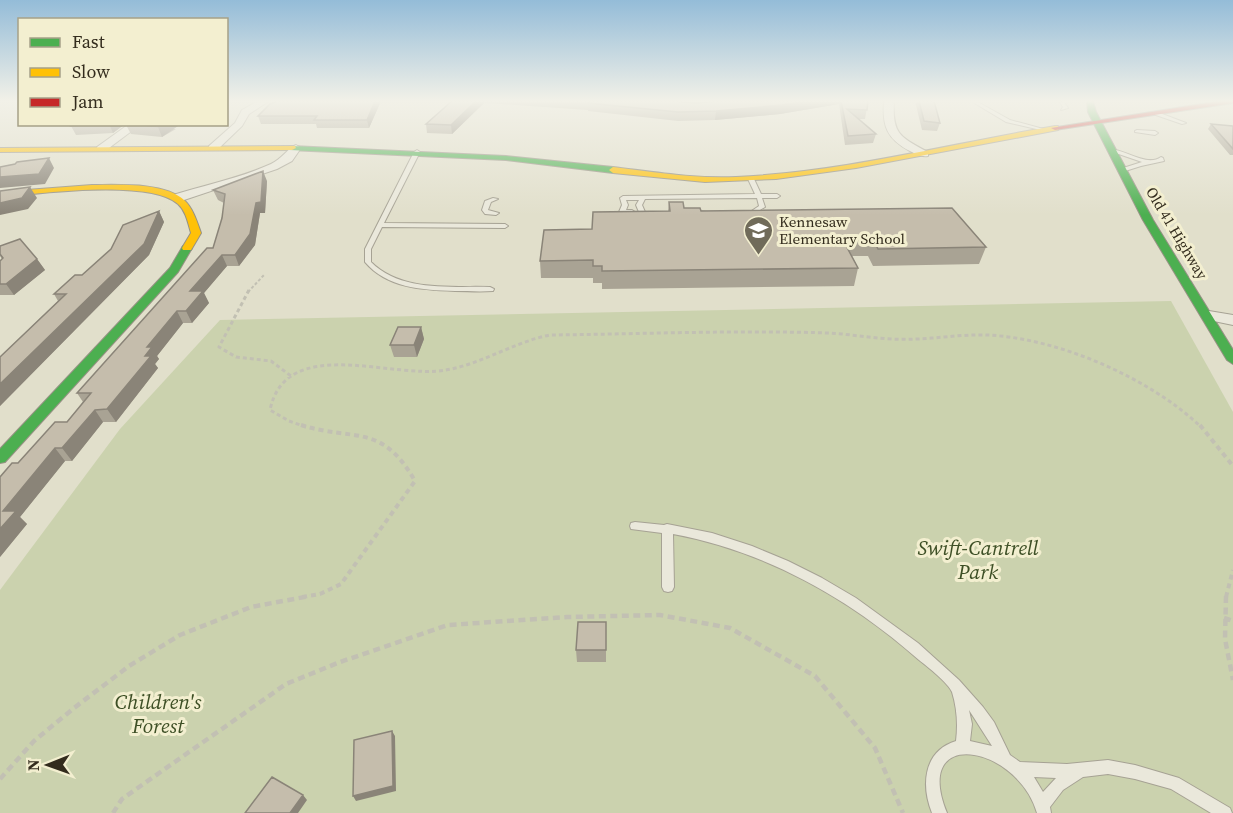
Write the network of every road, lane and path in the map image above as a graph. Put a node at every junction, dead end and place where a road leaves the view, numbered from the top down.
1 (115, 139) edge
2 (223, 139) edge
3 (899, 139) edge
4 (996, 139) edge
5 (1084, 139) edge
6 (1106, 139) edge
7 (213, 148) junction
8 (296, 148) junction
9 (101, 149) junction
10 (0, 150) edge
11 (417, 152) junction
12 (1113, 152) junction
13 (924, 154) junction
14 (1161, 159) dead end
15 (1149, 162) junction
16 (1122, 170) junction
17 (751, 179) junction
18 (0, 195) edge
19 (759, 196) junction
20 (777, 196) dead end
21 (177, 198) junction
22 (643, 198) junction
23 (495, 200) dead end
24 (642, 212) junction
25 (652, 212) edge
26 (753, 212) edge
27 (496, 213) dead end
28 (381, 225) junction
29 (505, 226) dead end
30 (264, 275) dead end
31 (490, 289) dead end
32 (1209, 316) junction
33 (1233, 320) edge
34 (1233, 360) edge
35 (291, 376) junction
36 (0, 458) edge
37 (1233, 466) edge
38 (635, 526) dead end
39 (667, 528) junction
40 (1233, 570) edge
41 (668, 586) dead end
42 (1224, 618) junction
43 (1233, 621) edge
44 (1233, 680) edge
45 (954, 684) junction
46 (962, 747) junction
47 (1005, 759) junction
48 (1018, 769) junction
49 (1082, 769) junction
50 (0, 779) edge
51 (1043, 811) edge
52 (113, 813) edge
53 (903, 813) edge
54 (940, 813) edge
55 (1225, 813) edge

1 - 9 street
2 - 7 street
3 - 13 street
4 - 13 street
5 - 12 street
6 - 12 street, Old 41 Highway
7 - 8 street
7 - 9 street
8 - 11 street
8 - 21 street
9 - 10 street
11 - 17 street
11 - 28 lane
12 - 15 lane
12 - 16 street, Old 41 Highway
13 - 17 street
14 - 15 lane
15 - 16 lane
16 - 32 street, Old 41 Highway
17 - 19 lane
18 - 21 street
19 - 20 lane
19 - 22 lane
19 - 26 lane
21 - 36 street
22 - 24 lane
22 - 24 lane
23 - 27 lane
24 - 25 lane
28 - 29 lane
28 - 31 lane
30 - 35 path
32 - 33 street
32 - 34 street, Old 41 Highway
35 - 37 path
35 - 50 path
38 - 39 lane
39 - 41 lane
39 - 45 lane
40 - 42 path
42 - 43 path
42 - 44 path
45 - 46 lane
45 - 47 lane
46 - 47 lane
46 - 54 lane
47 - 48 lane
48 - 49 lane
48 - 51 lane
49 - 51 lane
49 - 55 lane
52 - 53 path

